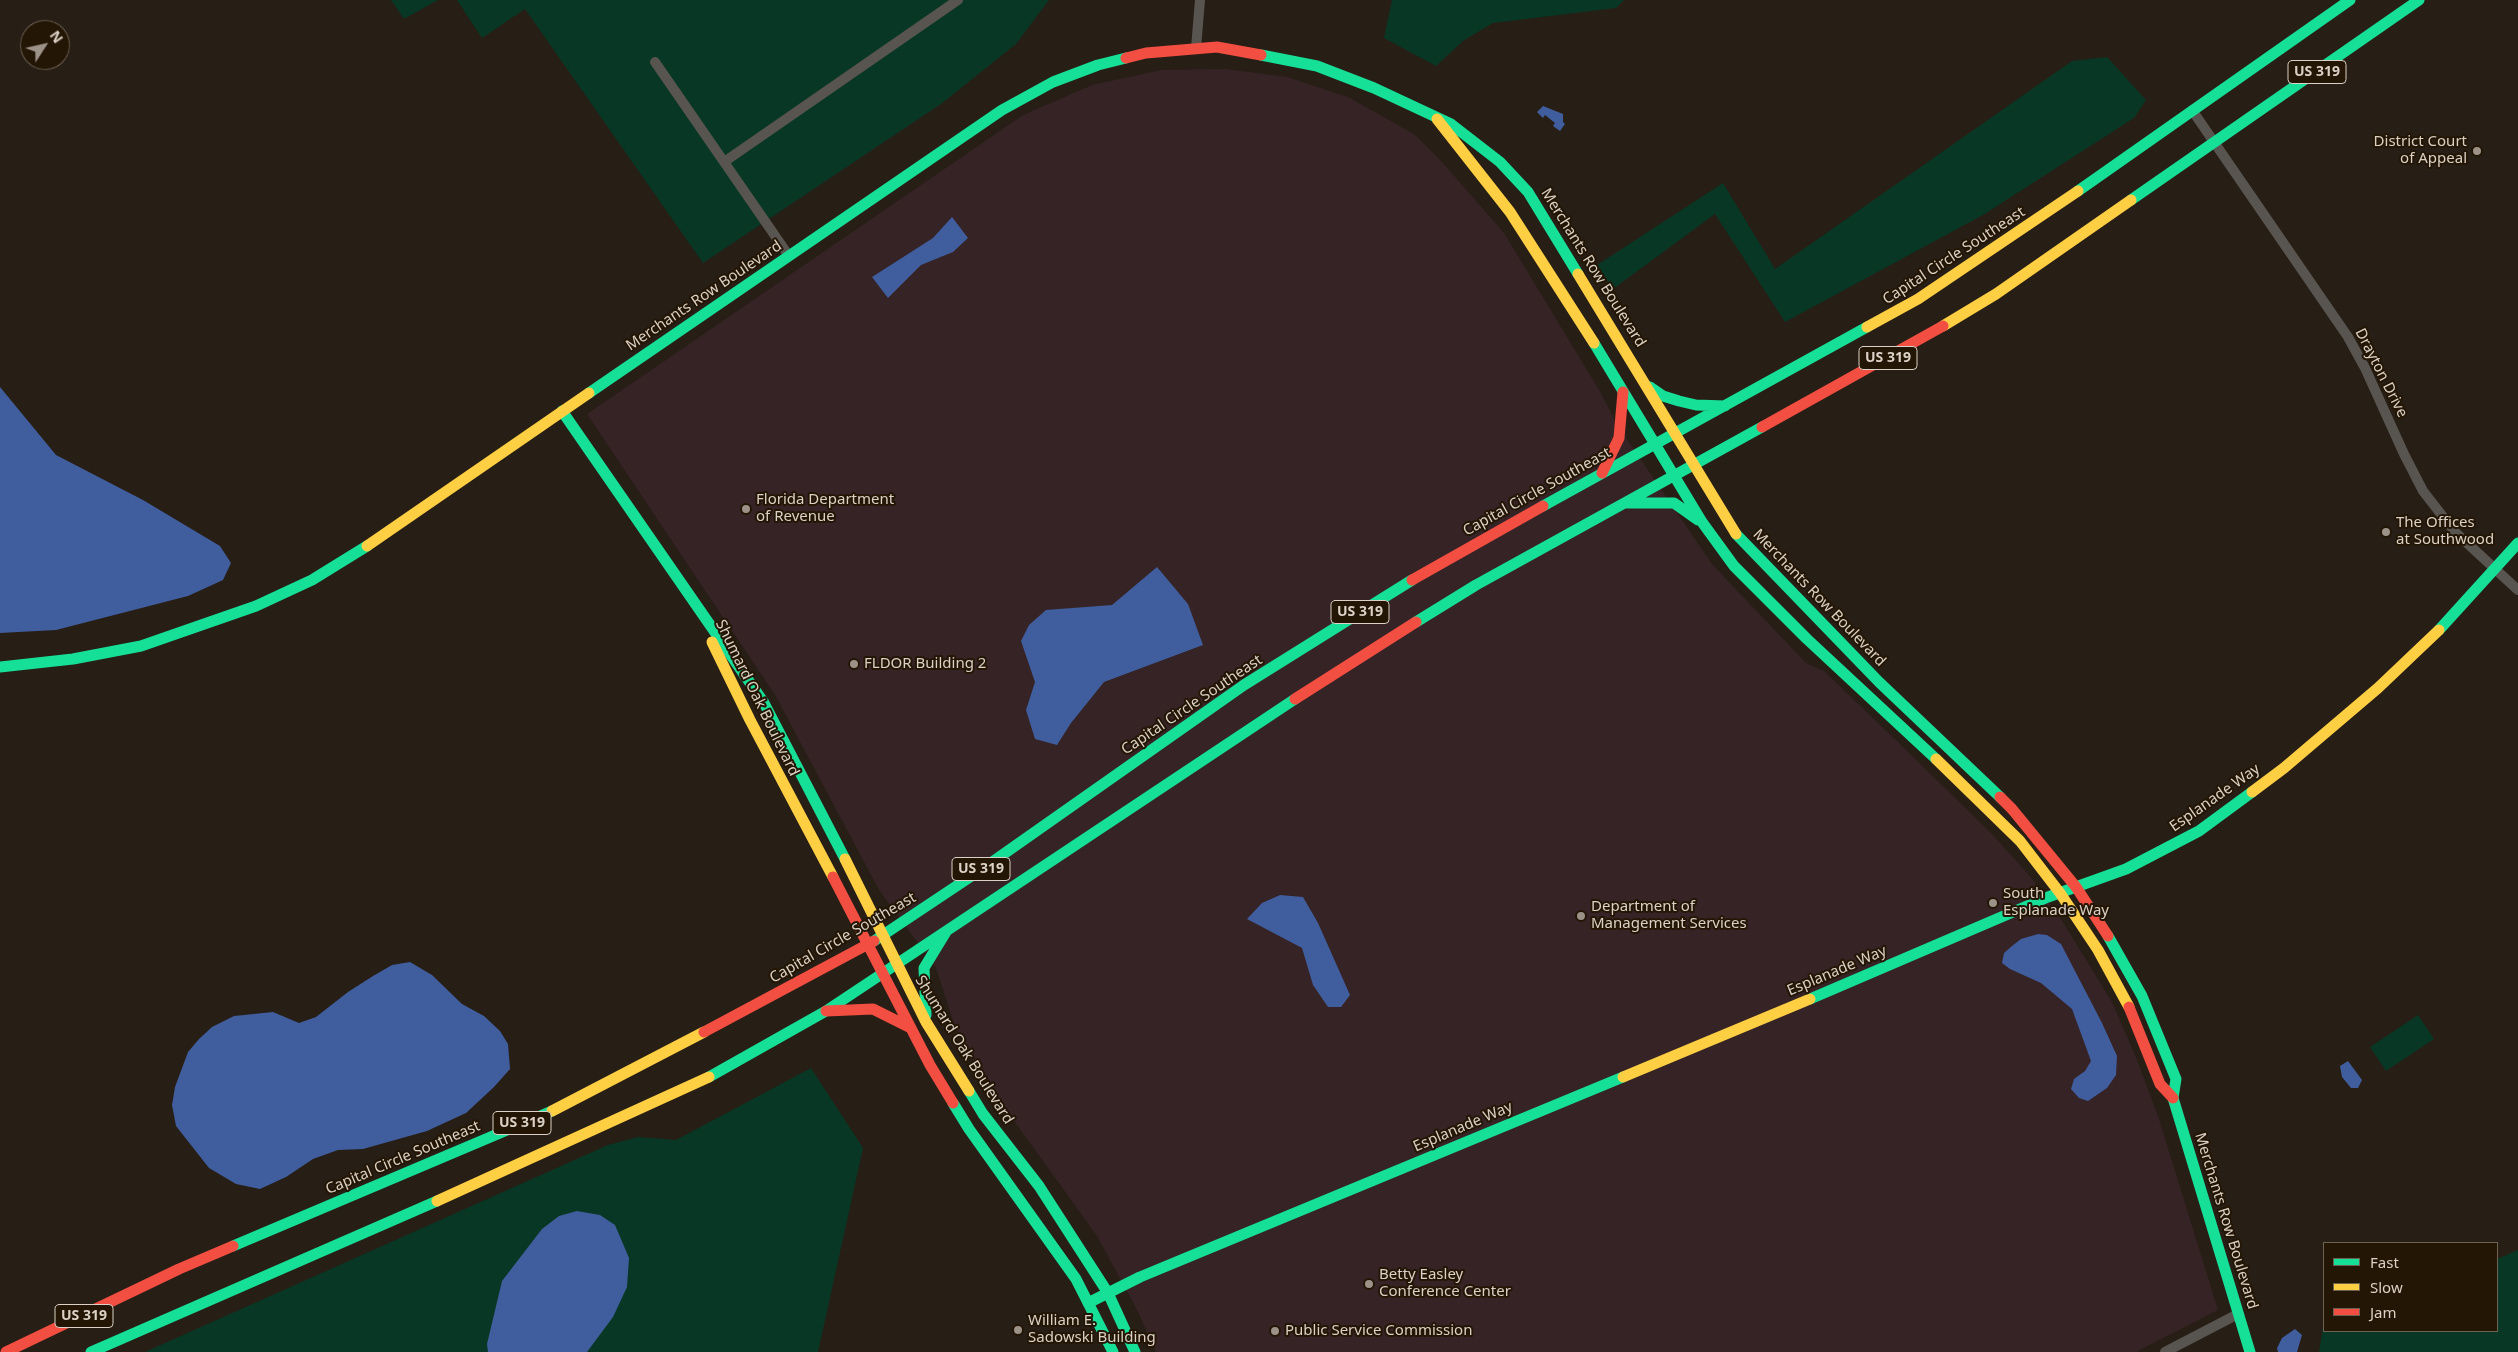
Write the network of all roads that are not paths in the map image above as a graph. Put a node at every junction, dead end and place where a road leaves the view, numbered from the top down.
1 (958, 0) edge
2 (1200, 0) edge
3 (2350, 0) edge
4 (2419, 0) edge
5 (1196, 48) junction
6 (655, 62) dead end
7 (2192, 110) junction
8 (1436, 118) junction
9 (2214, 144) junction
10 (724, 162) junction
11 (789, 256) junction
12 (1648, 386) junction
13 (1623, 392) junction
14 (1725, 406) junction
15 (562, 411) junction
16 (1675, 433) junction
17 (1655, 444) junction
18 (1693, 465) junction
19 (1602, 472) junction
20 (1674, 476) junction
21 (1627, 503) junction
22 (1702, 522) junction
23 (2518, 543) edge
24 (2495, 570) junction
25 (2518, 590) edge
26 (692, 600) junction
27 (1839, 640) junction
28 (1826, 655) junction
29 (0, 667) edge
30 (2076, 887) junction
31 (2060, 893) junction
32 (948, 930) junction
33 (884, 935) junction
34 (868, 944) junction
35 (896, 962) junction
36 (882, 972) junction
37 (826, 1011) junction
38 (926, 1022) junction
39 (909, 1027) junction
40 (2173, 1098) junction
41 (1039, 1186) junction
42 (1020, 1201) junction
43 (1108, 1292) junction
44 (1088, 1303) junction
45 (2238, 1314) junction
46 (0, 1341) edge
47 (29, 1342) junction
48 (6, 1352) edge
49 (91, 1352) edge
50 (1113, 1352) edge
51 (1135, 1352) edge
52 (2166, 1352) edge
53 (2250, 1352) edge

1 - 10 street
2 - 5 street
3 - 7 street, Capital Circle Southeast / US 319
4 - 9 street, US 319
5 - 8 street, Merchants Row Boulevard
5 - 11 street, Merchants Row Boulevard
6 - 10 street
7 - 9 street, Drayton Drive
7 - 14 street, Capital Circle Southeast / US 319
8 - 12 street, Merchants Row Boulevard
8 - 13 street, Merchants Row Boulevard
9 - 18 street, US 319
9 - 24 street, Drayton Drive
10 - 11 street
11 - 15 street, Merchants Row Boulevard
12 - 14 street
12 - 16 street, Merchants Row Boulevard
13 - 17 street, Merchants Row Boulevard
13 - 19 street
14 - 16 street, Capital Circle Southeast / US 319
15 - 26 street, Shumard Oak Boulevard
15 - 29 street, Merchants Row Boulevard
16 - 17 street, Capital Circle Southeast / US 319
16 - 18 street, Merchants Row Boulevard
17 - 19 street, Capital Circle Southeast / US 319
17 - 20 street, Merchants Row Boulevard
18 - 20 street, US 319
18 - 27 street, Merchants Row Boulevard
19 - 33 street, Capital Circle Southeast / US 319
20 - 21 street, US 319
20 - 22 street, Merchants Row Boulevard
21 - 22 street
21 - 32 street, US 319
22 - 28 street, Merchants Row Boulevard
23 - 24 street, Esplanade Way
24 - 25 street, Drayton Drive
24 - 30 street, Esplanade Way
26 - 33 street, Shumard Oak Boulevard
26 - 34 street, Shumard Oak Boulevard
27 - 28 street
27 - 30 street, Merchants Row Boulevard
28 - 31 street, Merchants Row Boulevard
30 - 31 street, Esplanade Way
30 - 40 street, Merchants Row Boulevard
31 - 40 street, Merchants Row Boulevard
31 - 43 street, Esplanade Way
32 - 35 street, US 319
32 - 38 street
33 - 34 street, Capital Circle Southeast / US 319
33 - 35 street, Shumard Oak Boulevard
34 - 36 street, Shumard Oak Boulevard
34 - 47 street, Capital Circle Southeast / US 319
35 - 36 street, US 319
35 - 38 street, Shumard Oak Boulevard
36 - 37 street, US 319
36 - 39 street, Shumard Oak Boulevard
37 - 39 street
37 - 49 street, US 319
38 - 41 street, Shumard Oak Boulevard
39 - 42 street, Shumard Oak Boulevard
40 - 45 street, Merchants Row Boulevard
41 - 42 street
41 - 43 street, Shumard Oak Boulevard
42 - 44 street, Shumard Oak Boulevard
43 - 44 street, Esplanade Way
43 - 51 street, Shumard Oak Boulevard
44 - 50 street, Shumard Oak Boulevard
45 - 52 street
45 - 53 street, Merchants Row Boulevard
46 - 47 street
47 - 48 street, Capital Circle Southeast / US 319

